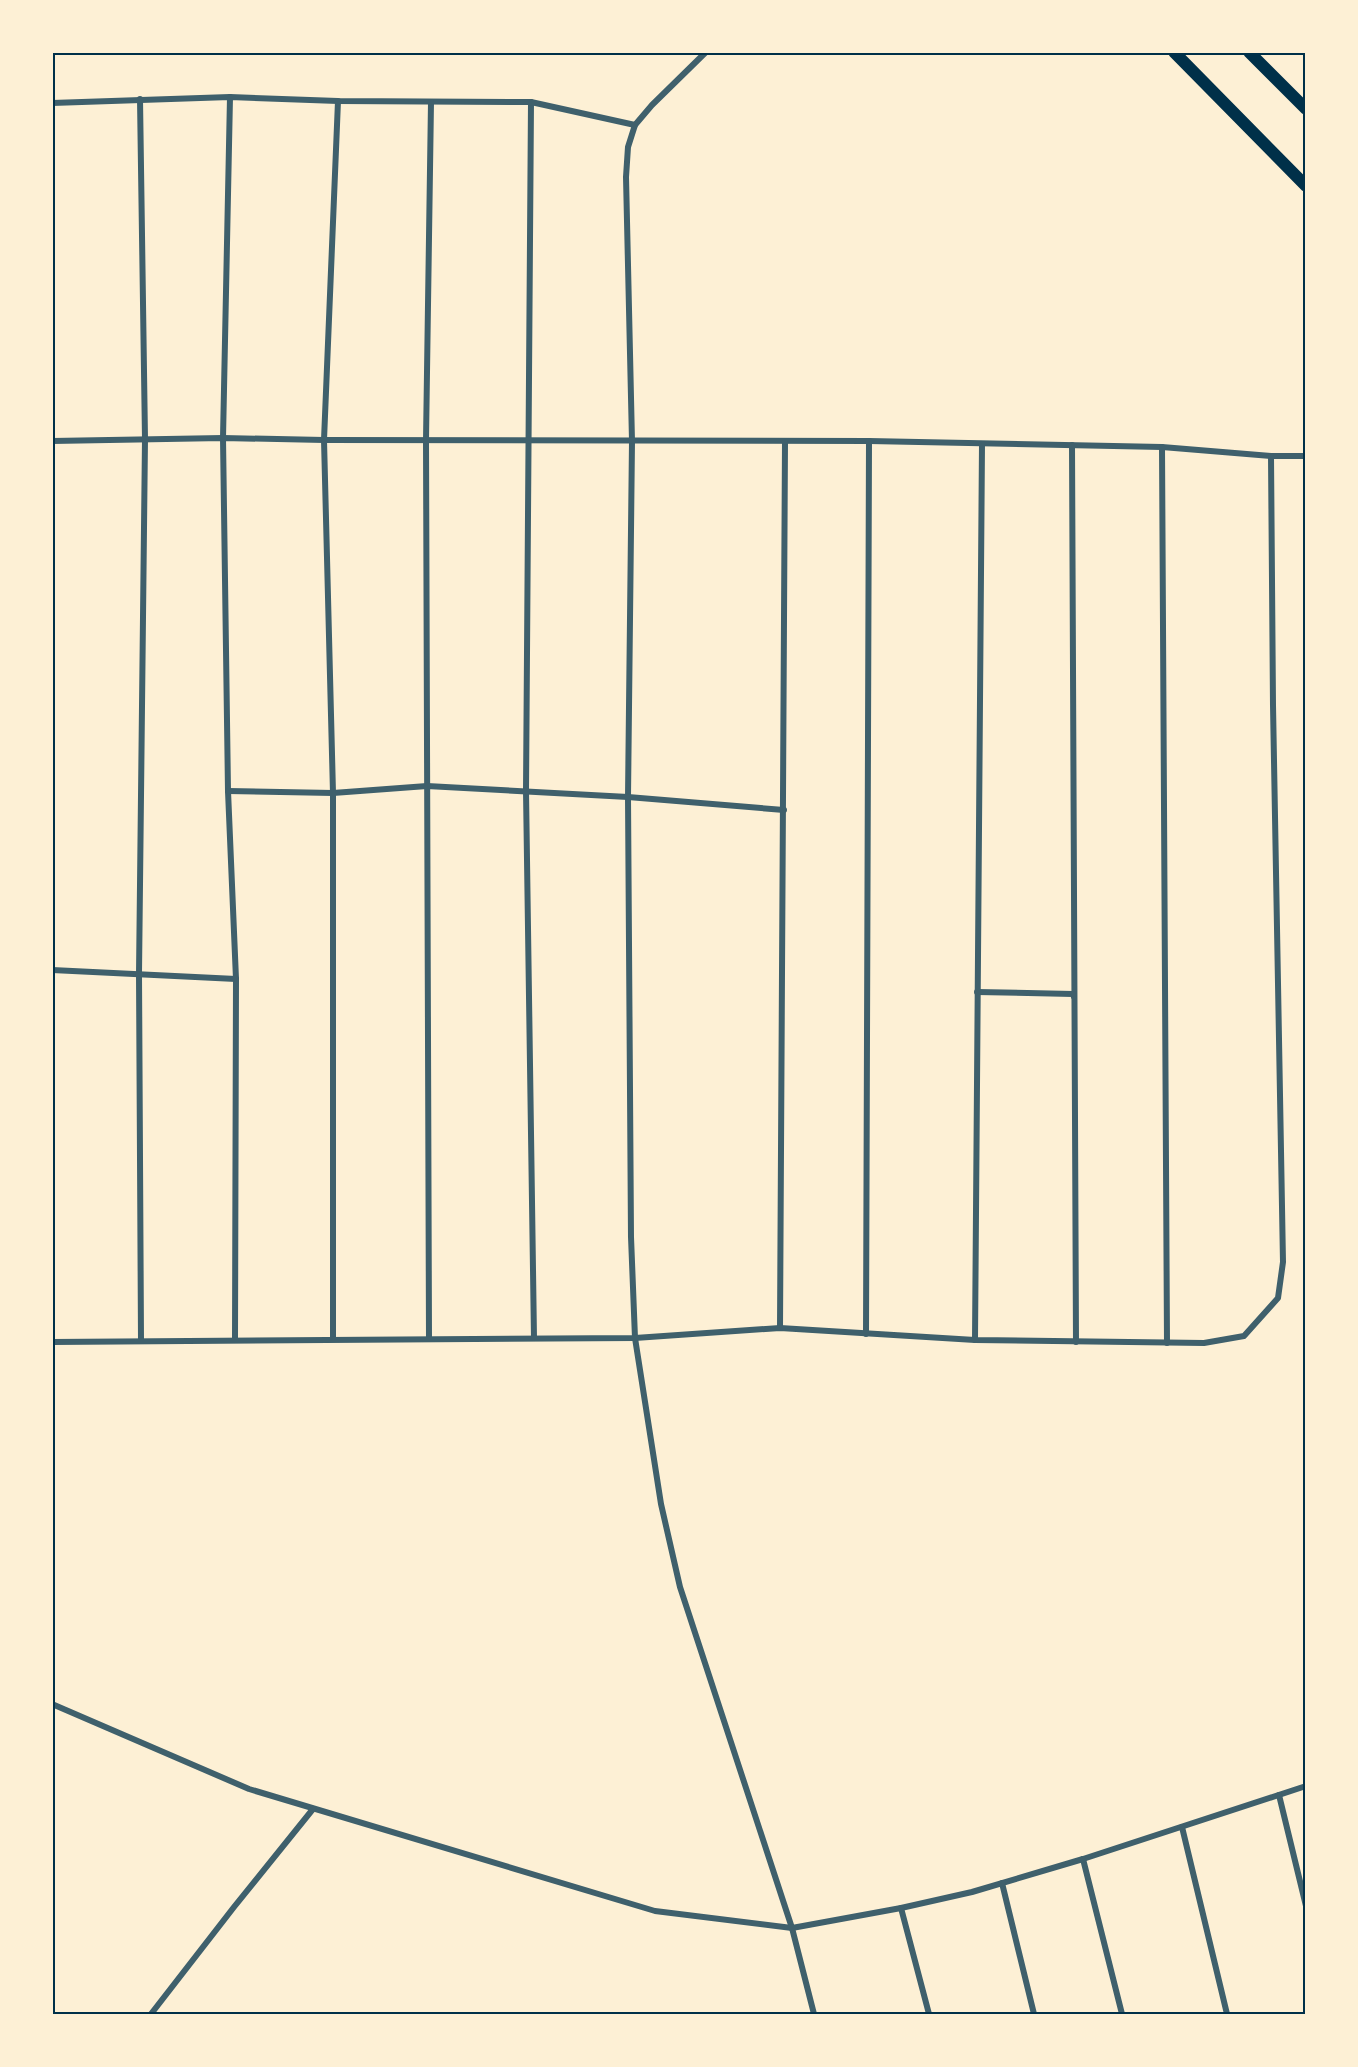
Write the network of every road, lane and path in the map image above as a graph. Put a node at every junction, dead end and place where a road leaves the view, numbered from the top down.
1 (706, 52) edge
2 (1174, 52) edge
3 (1249, 52) edge
4 (230, 97) junction
5 (140, 99) junction
6 (338, 101) junction
7 (431, 102) junction
8 (531, 102) junction
9 (52, 103) edge
10 (1305, 109) edge
11 (634, 125) junction
12 (1305, 186) edge
13 (223, 438) junction
14 (145, 439) junction
15 (324, 440) junction
16 (426, 440) junction
17 (529, 440) junction
18 (52, 441) edge
19 (632, 441) junction
20 (869, 441) junction
21 (785, 442) junction
22 (981, 444) junction
23 (1072, 445) junction
24 (1162, 447) junction
25 (1271, 456) junction
26 (1305, 456) edge
27 (427, 786) junction
28 (228, 791) junction
29 (526, 791) junction
30 (333, 793) junction
31 (628, 797) junction
32 (784, 810) junction
33 (52, 970) edge
34 (140, 974) junction
35 (236, 979) junction
36 (977, 992) junction
37 (1074, 997) junction
38 (780, 1328) junction
39 (866, 1334) junction
40 (429, 1338) junction
41 (534, 1338) junction
42 (635, 1338) junction
43 (333, 1339) junction
44 (141, 1340) junction
45 (235, 1340) junction
46 (975, 1340) junction
47 (52, 1342) edge
48 (1076, 1342) junction
49 (1167, 1342) junction
50 (52, 1704) edge
51 (1305, 1786) edge
52 (1279, 1795) junction
53 (313, 1809) junction
54 (1182, 1827) junction
55 (1083, 1858) junction
56 (1002, 1883) junction
57 (1305, 1906) edge
58 (901, 1908) junction
59 (792, 1928) junction
60 (151, 2014) edge
61 (814, 2014) edge
62 (929, 2014) edge
63 (1034, 2014) edge
64 (1122, 2014) edge
65 (1227, 2014) edge

1 - 11 street
2 - 12 main road
3 - 10 main road
4 - 5 street
4 - 6 street
4 - 13 street
5 - 9 street
5 - 14 street
6 - 7 street
6 - 15 street
7 - 8 street
7 - 16 street
8 - 11 street
8 - 17 street
11 - 19 street
13 - 14 street
13 - 15 street
13 - 28 street
14 - 18 street
14 - 34 street
15 - 16 street
15 - 30 street
16 - 17 street
16 - 27 street
17 - 19 street
17 - 29 street
19 - 21 street
19 - 31 street
20 - 21 street
20 - 22 street
20 - 39 street
21 - 32 street
22 - 23 street
22 - 36 street
23 - 24 street
23 - 37 street
24 - 25 street
24 - 49 street
25 - 26 street
25 - 49 street
27 - 29 street
27 - 30 street
27 - 40 street
28 - 30 street
28 - 35 street
29 - 31 street
29 - 41 street
30 - 43 street
31 - 32 street
31 - 42 street
32 - 38 street
33 - 34 street
34 - 35 street
34 - 44 street
35 - 45 street
36 - 37 street
36 - 46 street
37 - 48 street
38 - 39 street
38 - 42 street
39 - 46 street
40 - 41 street
40 - 43 street
41 - 42 street
42 - 59 street
43 - 45 street
44 - 45 street
44 - 47 street
46 - 48 street
48 - 49 street
50 - 53 street
51 - 52 street
52 - 54 street
52 - 57 street
53 - 59 street
53 - 60 street
54 - 55 street
54 - 65 street
55 - 56 street
55 - 64 street
56 - 58 street
56 - 63 street
58 - 59 street
58 - 62 street
59 - 61 street

